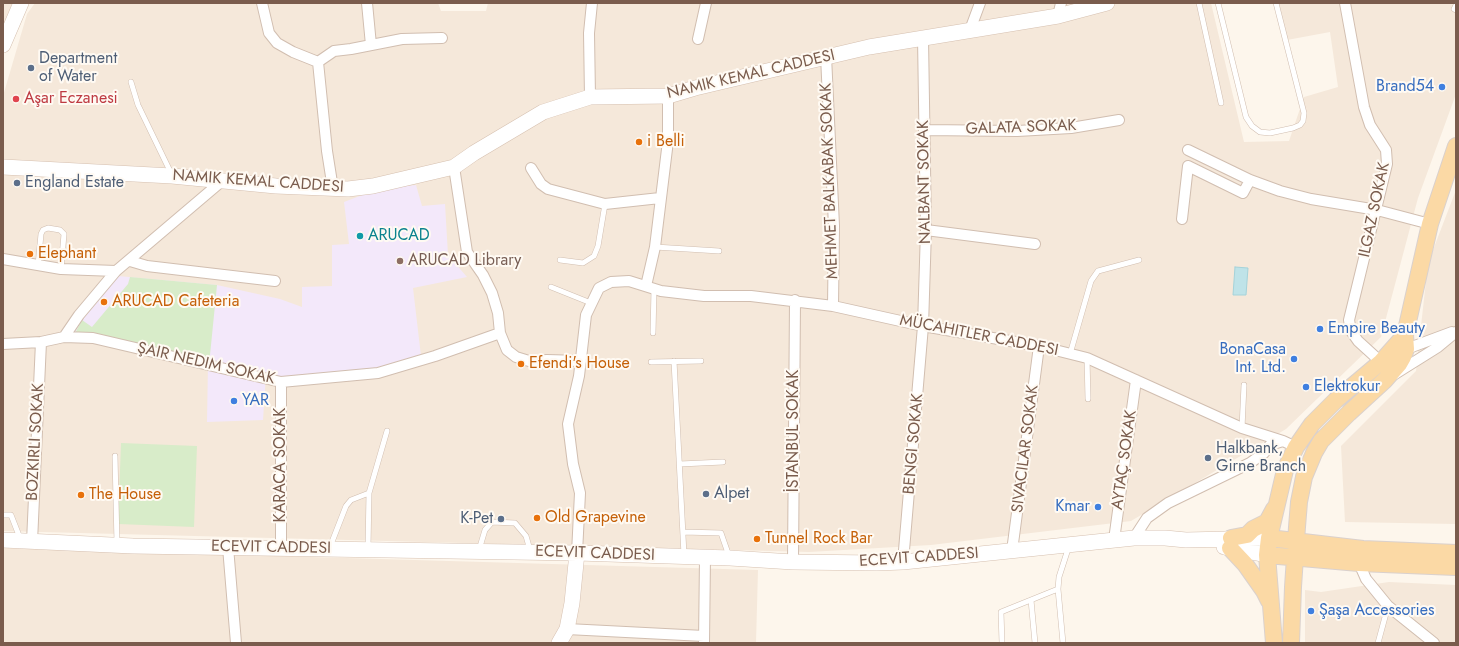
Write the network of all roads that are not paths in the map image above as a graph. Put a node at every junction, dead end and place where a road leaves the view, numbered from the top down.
1 (21, 3) edge
2 (262, 3) edge
3 (367, 3) edge
4 (592, 3) edge
5 (706, 3) edge
6 (980, 3) edge
7 (1107, 3) edge
8 (1199, 3) edge
9 (1218, 3) edge
10 (1276, 3) edge
11 (1345, 3) edge
12 (1456, 6) edge
13 (1060, 9) edge
14 (1456, 10) edge
15 (970, 30) junction
16 (442, 38) dead end
17 (923, 38) junction
18 (698, 39) dead end
19 (3, 44) edge
20 (371, 45) junction
21 (826, 56) junction
22 (318, 62) junction
23 (131, 82) dead end
24 (668, 96) junction
25 (590, 97) junction
26 (1221, 103) dead end
27 (1119, 120) dead end
28 (924, 130) junction
29 (1456, 146) edge
30 (1188, 150) dead end
31 (3, 167) edge
32 (454, 167) junction
33 (531, 168) dead end
34 (172, 176) junction
35 (1250, 180) junction
36 (222, 182) junction
37 (333, 189) junction
38 (660, 198) junction
39 (605, 204) junction
40 (1377, 210) junction
41 (1182, 219) dead end
42 (1430, 224) junction
43 (926, 230) junction
44 (1035, 244) dead end
45 (655, 247) junction
46 (719, 251) dead end
47 (3, 259) edge
48 (560, 260) dead end
49 (1139, 260) dead end
50 (130, 261) junction
51 (38, 266) junction
52 (61, 268) junction
53 (116, 271) junction
54 (275, 281) dead end
55 (551, 287) dead end
56 (650, 287) junction
57 (795, 300) junction
58 (591, 303) junction
59 (833, 306) junction
60 (923, 326) junction
61 (1456, 331) edge
62 (500, 333) junction
63 (653, 333) dead end
64 (64, 337) junction
65 (41, 342) junction
66 (1406, 342) junction
67 (3, 344) edge
68 (1039, 346) junction
69 (1070, 354) junction
70 (1087, 358) junction
71 (1384, 359) junction
72 (581, 361) junction
73 (674, 361) junction
74 (701, 361) dead end
75 (651, 362) dead end
76 (1136, 380) junction
77 (1385, 380) junction
78 (281, 382) junction
79 (1244, 385) dead end
80 (1088, 399) dead end
81 (1242, 428) junction
82 (387, 431) dead end
83 (1289, 444) junction
84 (114, 456) dead end
85 (723, 462) dead end
86 (680, 464) junction
87 (369, 493) junction
88 (1278, 500) junction
89 (1299, 505) junction
90 (3, 515) edge
91 (683, 532) junction
92 (1134, 538) junction
93 (1269, 538) junction
94 (3, 540) edge
95 (1114, 540) junction
96 (27, 541) junction
97 (1296, 541) junction
98 (1230, 543) junction
99 (1316, 543) junction
100 (117, 545) junction
101 (1069, 545) junction
102 (228, 547) junction
103 (281, 548) junction
104 (329, 549) junction
105 (368, 549) junction
106 (479, 551) junction
107 (1012, 551) junction
108 (530, 552) junction
109 (577, 553) junction
110 (1456, 553) edge
111 (1268, 555) junction
112 (684, 556) junction
113 (704, 557) junction
114 (730, 558) junction
115 (1295, 558) junction
116 (1316, 560) junction
117 (793, 562) junction
118 (903, 562) junction
119 (1359, 563) junction
120 (1456, 568) edge
121 (1058, 589) junction
122 (1031, 600) junction
123 (1271, 604) junction
124 (1293, 604) junction
125 (1388, 606) junction
126 (566, 629) junction
127 (1274, 637) edge
128 (704, 640) edge
129 (236, 643) edge
130 (559, 643) edge
131 (1002, 643) edge
132 (1035, 643) edge
133 (1063, 643) edge
134 (1291, 643) edge
135 (1378, 643) edge
136 (1434, 643) edge

1 - 19 main road
2 - 22 street
3 - 20 street
4 - 25 street
5 - 18 street
6 - 15 street
7 - 13 main road
8 - 26 lane
9 - 10 lane
11 - 40 street, ILGAZ SOKAK
12 - 14 lane
13 - 15 main road
15 - 17 main road
16 - 20 street
17 - 21 main road
17 - 28 street, NALBANT SOKAK
20 - 22 street
21 - 24 main road
21 - 59 street, MEHMET BALKABAK SOKAK
22 - 37 street
23 - 34 lane
24 - 25 main road
24 - 38 street
25 - 32 main road
27 - 28 street, GALATA SOKAK
28 - 43 street, NALBANT SOKAK
29 - 42 main road
30 - 35 street
31 - 34 main road
32 - 37 main road
32 - 62 street
33 - 39 street
34 - 36 main road
35 - 40 street
35 - 41 street
36 - 37 main road
36 - 50 street
38 - 39 street
38 - 45 street
39 - 48 lane
40 - 42 street
40 - 71 street, ILGAZ SOKAK
42 - 66 main road
43 - 44 street
43 - 60 street, NALBANT SOKAK
45 - 46 lane
45 - 56 street
47 - 51 street
49 - 69 lane
50 - 53 street
50 - 54 street
51 - 52 street
51 - 52 lane
52 - 53 street
53 - 64 street
55 - 58 lane
56 - 57 street, MÜCAHITLER CADDESI
56 - 58 street, MÜCAHITLER CADDESI
56 - 63 lane
57 - 59 street, MÜCAHITLER CADDESI
57 - 117 street, İSTANBUL SOKAK
58 - 72 street, MÜCAHITLER CADDESI
59 - 60 street, MÜCAHITLER CADDESI
60 - 68 street, MÜCAHITLER CADDESI
60 - 118 street, BENGI SOKAK
61 - 66 street
61 - 77 street
62 - 72 street
62 - 78 street, ŞAIR NEDIM SOKAK
64 - 65 street, ŞAIR NEDIM SOKAK
64 - 78 street, ŞAIR NEDIM SOKAK
65 - 67 street, ŞAIR NEDIM SOKAK
65 - 96 street
66 - 71 main road
66 - 77 main road
68 - 69 street, MÜCAHITLER CADDESI
68 - 107 street
69 - 70 street, MÜCAHITLER CADDESI
70 - 76 street, MÜCAHITLER CADDESI
70 - 80 lane
71 - 83 main road
72 - 109 street, MÜCAHITLER CADDESI
73 - 74 lane
73 - 75 lane
73 - 86 lane
76 - 81 street, MÜCAHITLER CADDESI
76 - 95 street, AYTAÇ SOKAK
77 - 89 main road
78 - 103 street, KARACA SOKAK
79 - 81 lane
81 - 83 street, MÜCAHITLER CADDESI
82 - 87 lane
83 - 88 main road
83 - 92 street
84 - 100 lane
85 - 86 lane
86 - 91 lane
87 - 104 lane
87 - 105 lane
88 - 93 main road
88 - 98 main road
89 - 97 main road
89 - 99 main road
90 - 96 lane
91 - 112 lane
91 - 114 lane
92 - 95 main road, ECEVIT CADDESI
92 - 98 main road, ECEVIT CADDESI
93 - 97 main road
93 - 98 main road, ECEVIT CADDESI
93 - 111 main road
94 - 96 main road, ECEVIT CADDESI
95 - 101 main road, ECEVIT CADDESI
96 - 100 main road, ECEVIT CADDESI
97 - 99 main road
97 - 115 main road
98 - 111 main road, ECEVIT CADDESI
98 - 123 main road
99 - 110 main road
100 - 102 main road, ECEVIT CADDESI
101 - 107 main road, ECEVIT CADDESI
101 - 121 lane
102 - 103 main road, ECEVIT CADDESI
102 - 129 street
103 - 104 main road, ECEVIT CADDESI
104 - 105 main road, ECEVIT CADDESI
105 - 106 main road, ECEVIT CADDESI
106 - 108 main road, ECEVIT CADDESI
106 - 108 lane
107 - 118 main road, ECEVIT CADDESI
108 - 109 main road, ECEVIT CADDESI
109 - 112 main road, ECEVIT CADDESI
109 - 126 main road
111 - 115 main road
111 - 123 main road
112 - 113 main road, ECEVIT CADDESI
113 - 114 main road, ECEVIT CADDESI
113 - 128 street
114 - 117 main road, ECEVIT CADDESI
115 - 116 main road
115 - 124 main road
116 - 119 main road
116 - 124 main road
117 - 118 main road, ECEVIT CADDESI
119 - 120 main road
119 - 125 street
121 - 122 lane
121 - 133 lane
122 - 131 lane
122 - 132 lane
123 - 127 main road
124 - 134 main road
125 - 135 lane
125 - 136 street
126 - 128 street
126 - 130 main road

